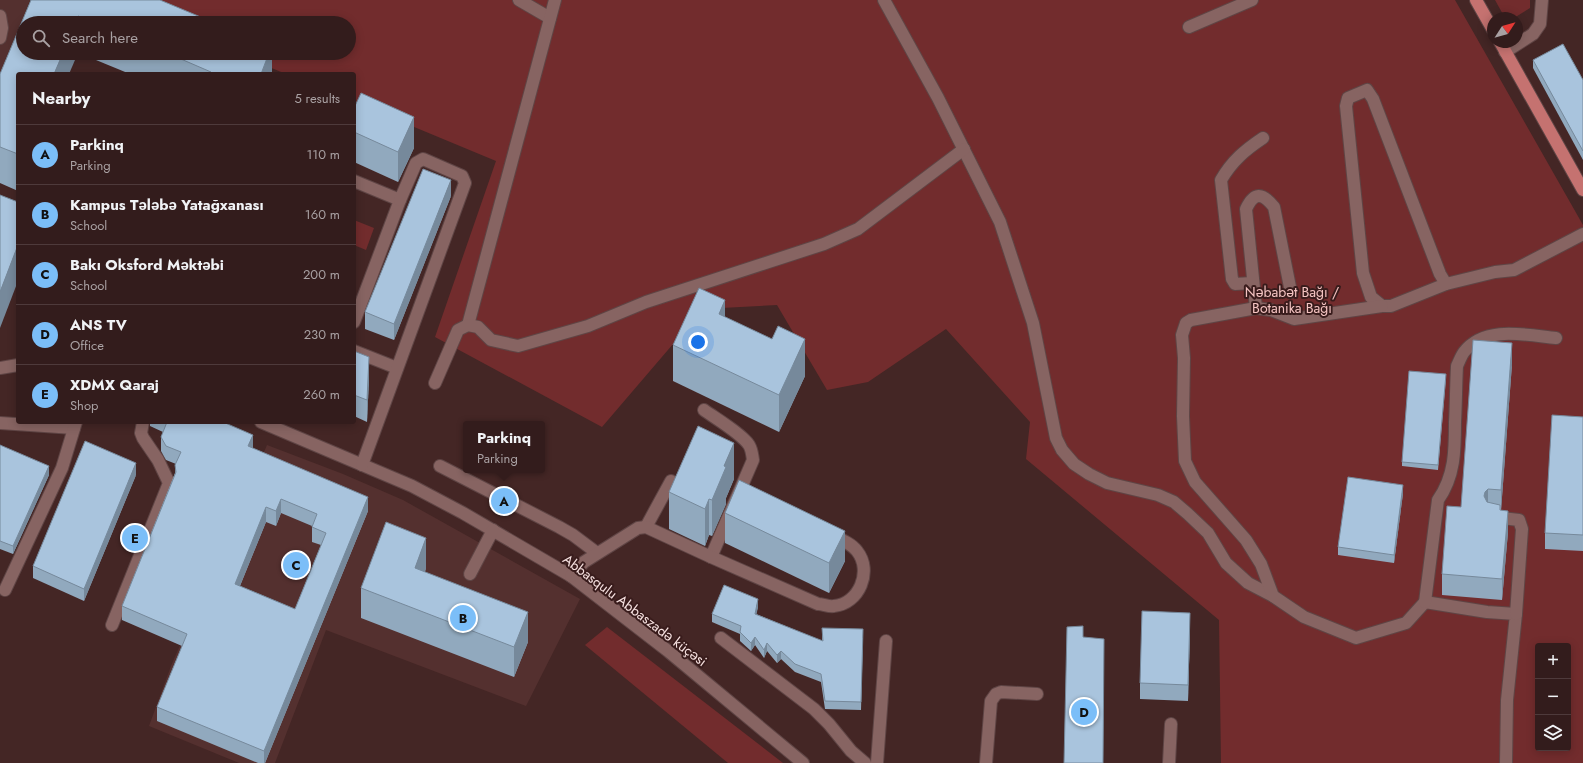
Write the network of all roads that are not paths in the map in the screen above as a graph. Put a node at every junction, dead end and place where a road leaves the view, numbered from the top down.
1 (519, 0) edge
2 (555, 0) edge
3 (884, 0) edge
4 (1252, 0) edge
5 (1476, 0) edge
6 (1542, 0) edge
7 (0, 16) edge
8 (550, 18) junction
9 (1487, 19) edge
10 (1189, 27) dead end
11 (0, 38) edge
12 (1523, 38) edge
13 (1503, 48) edge
14 (1263, 138) dead end
15 (964, 150) junction
16 (356, 182) edge
17 (1583, 190) edge
18 (400, 200) junction
19 (1583, 234) edge
20 (1252, 284) junction
21 (1446, 284) junction
22 (1291, 292) dead end
23 (1382, 306) junction
24 (1256, 308) junction
25 (356, 317) edge
26 (468, 325) junction
27 (1556, 338) dead end
28 (356, 352) edge
29 (16, 365) edge
30 (0, 368) edge
31 (397, 368) junction
32 (435, 383) dead end
33 (704, 410) dead end
34 (0, 422) edge
35 (16, 423) edge
36 (50, 424) edge
37 (143, 424) edge
38 (266, 424) edge
39 (75, 425) edge
40 (362, 465) junction
41 (440, 466) dead end
42 (671, 481) dead end
43 (1491, 517) edge
44 (646, 527) junction
45 (817, 529) edge
46 (493, 530) junction
47 (597, 553) junction
48 (711, 557) junction
49 (470, 574) dead end
50 (571, 576) junction
51 (6, 590) dead end
52 (1274, 596) junction
53 (1425, 602) junction
54 (1516, 614) junction
55 (112, 624) dead end
56 (721, 638) dead end
57 (886, 641) dead end
58 (1037, 694) dead end
59 (1171, 724) dead end
60 (803, 763) edge
61 (865, 763) edge
62 (877, 763) edge
63 (986, 763) edge
64 (1169, 763) edge
65 (1506, 763) edge

1 - 8 street
2 - 8 street
3 - 15 street
4 - 10 street
5 - 9 main road
6 - 12 street
7 - 11 street
8 - 26 street
13 - 17 main road
14 - 20 street
15 - 26 street
15 - 52 street
16 - 18 street
18 - 25 street
18 - 31 street
19 - 21 street
20 - 22 street
20 - 24 street
21 - 23 street
21 - 23 street
23 - 24 street
24 - 52 street
26 - 32 street
27 - 53 street
28 - 31 street
29 - 30 street
31 - 40 street
33 - 48 street
34 - 35 street
36 - 39 street
37 - 55 street
38 - 40 street, Abbasqulu Abbaszadə küçəsi
39 - 51 street
40 - 46 street, Abbasqulu Abbaszadə küçəsi
41 - 47 street
42 - 44 street
43 - 54 street
44 - 47 street
44 - 48 street
45 - 48 street
46 - 49 street
46 - 50 street, Abbasqulu Abbaszadə küçəsi
47 - 50 street
50 - 60 street, Abbasqulu Abbaszadə küçəsi
52 - 53 street
53 - 54 street
54 - 65 street
56 - 61 street
57 - 62 street
58 - 63 street
59 - 64 street

